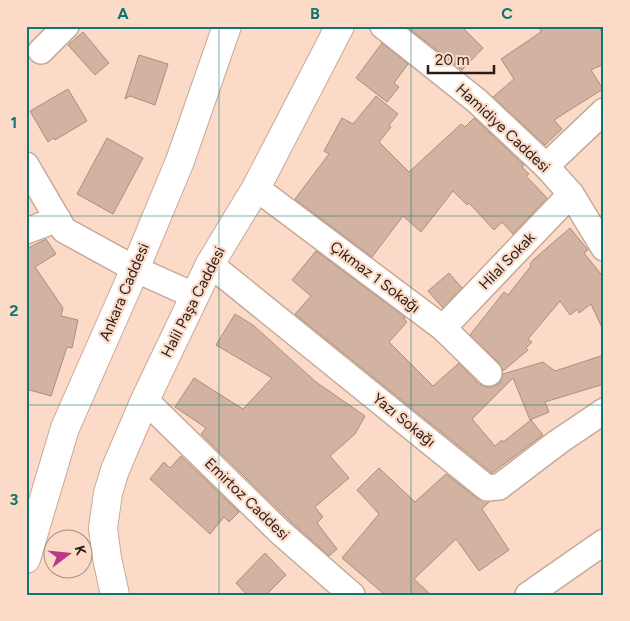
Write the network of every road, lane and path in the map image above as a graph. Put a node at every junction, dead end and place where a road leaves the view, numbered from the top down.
1 (66, 26) edge
2 (227, 26) edge
3 (340, 26) edge
4 (383, 26) edge
5 (41, 51) dead end
6 (604, 111) edge
7 (26, 165) edge
8 (546, 166) junction
9 (256, 188) junction
10 (571, 194) junction
11 (58, 219) junction
12 (26, 231) edge
13 (604, 248) edge
14 (210, 264) junction
15 (135, 269) junction
16 (195, 296) junction
17 (443, 328) junction
18 (489, 373) dead end
19 (145, 400) junction
20 (604, 411) edge
21 (604, 542) edge
22 (26, 559) edge
23 (115, 595) edge
24 (352, 595) edge
25 (528, 595) edge

1 - 5 street
2 - 15 street, Ankara Caddesi
3 - 9 street, Halil Paşa Caddesi
4 - 8 street, Hamidiye Caddesi
6 - 8 street
7 - 11 street
8 - 10 street, Hamidiye Caddesi
9 - 14 street, Halil Paşa Caddesi
9 - 17 street, Çıkmaz 1 Sokağı
10 - 13 street, Hamidiye Caddesi
10 - 17 street, Hilal Sokak
11 - 12 street
11 - 15 street
14 - 16 street, Halil Paşa Caddesi
14 - 20 street, Yazı Sokağı
15 - 16 street
15 - 22 street, Ankara Caddesi
16 - 19 street, Halil Paşa Caddesi
17 - 18 street, Çıkmaz 1 Sokağı
19 - 23 street, Halil Paşa Caddesi
19 - 24 street, Emirtoz Caddesi
21 - 25 street

